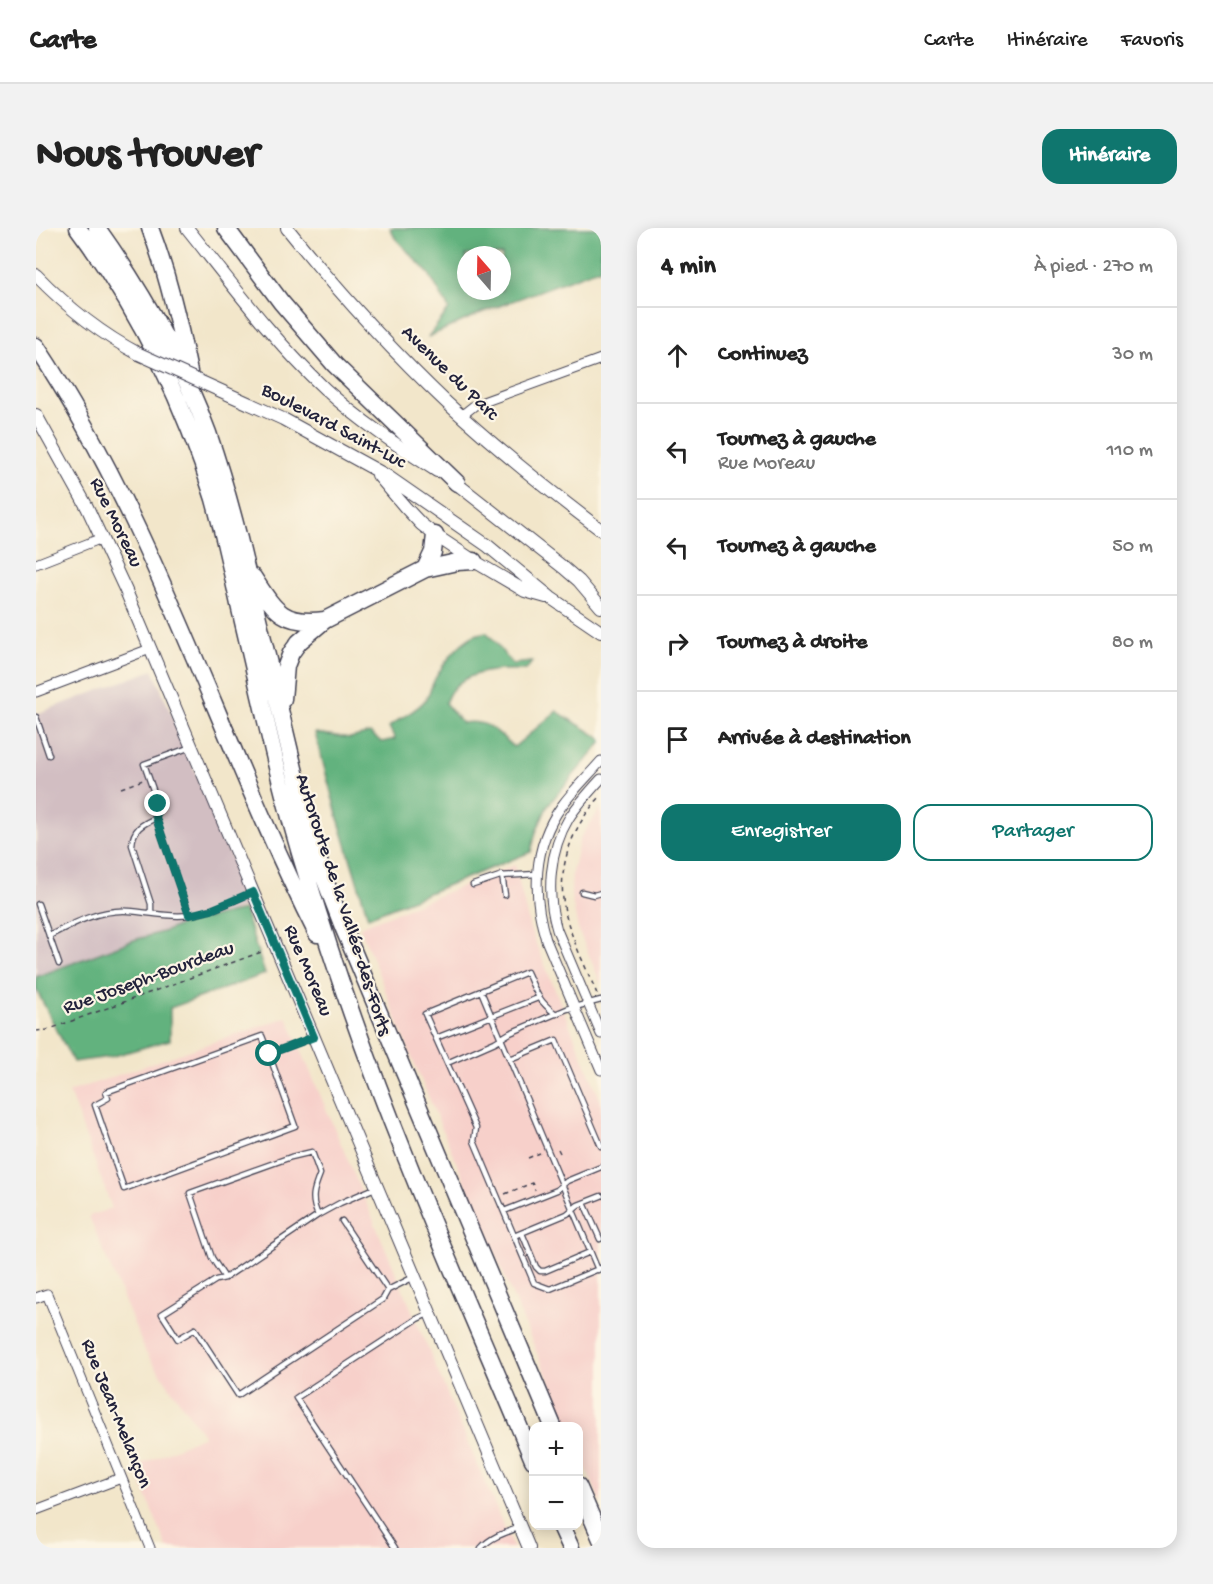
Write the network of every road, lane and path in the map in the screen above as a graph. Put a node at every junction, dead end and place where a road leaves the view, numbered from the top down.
1 (78, 228) edge
2 (97, 228) edge
3 (150, 228) edge
4 (187, 228) edge
5 (226, 228) edge
6 (287, 228) edge
7 (36, 275) edge
8 (36, 346) edge
9 (601, 359) edge
10 (194, 399) junction
11 (36, 415) edge
12 (461, 416) junction
13 (371, 468) junction
14 (457, 483) junction
15 (601, 530) edge
16 (435, 535) junction
17 (102, 538) junction
18 (474, 561) junction
19 (36, 564) edge
20 (246, 565) junction
21 (425, 569) junction
22 (551, 598) junction
23 (601, 607) edge
24 (325, 620) junction
25 (601, 632) edge
26 (150, 649) junction
27 (36, 692) edge
28 (36, 717) edge
29 (281, 717) junction
30 (191, 747) junction
31 (49, 755) dead end
32 (601, 761) edge
33 (593, 771) junction
34 (601, 778) edge
35 (135, 783) dead end
36 (121, 788) dead end
37 (156, 818) junction
38 (537, 874) junction
39 (502, 876) junction
40 (473, 885) dead end
41 (253, 892) junction
42 (582, 892) dead end
43 (601, 893) edge
44 (505, 895) dead end
45 (38, 904) dead end
46 (151, 913) junction
47 (189, 915) junction
48 (49, 936) junction
49 (271, 949) dead end
50 (59, 964) dead end
51 (344, 988) junction
52 (481, 991) junction
53 (538, 998) junction
54 (601, 1000) edge
55 (588, 1004) junction
56 (574, 1007) junction
57 (556, 1014) junction
58 (492, 1016) junction
59 (36, 1031) edge
60 (601, 1034) edge
61 (314, 1037) junction
62 (436, 1038) junction
63 (501, 1038) junction
64 (269, 1054) junction
65 (510, 1059) junction
66 (447, 1063) junction
67 (601, 1070) edge
68 (601, 1146) edge
69 (558, 1149) dead end
70 (541, 1152) dead end
71 (561, 1155) dead end
72 (528, 1158) dead end
73 (601, 1167) edge
74 (562, 1185) junction
75 (378, 1187) junction
76 (536, 1192) dead end
77 (503, 1194) dead end
78 (601, 1196) edge
79 (584, 1203) junction
80 (572, 1209) junction
81 (504, 1211) junction
82 (318, 1215) junction
83 (342, 1221) dead end
84 (522, 1233) junction
85 (514, 1236) junction
86 (600, 1239) edge
87 (590, 1252) junction
88 (599, 1269) edge
89 (415, 1277) junction
90 (225, 1278) junction
91 (388, 1290) junction
92 (36, 1298) edge
93 (430, 1313) junction
94 (551, 1422) edge
95 (529, 1448) edge
96 (121, 1478) junction
97 (583, 1496) edge
98 (36, 1510) edge
99 (520, 1527) junction
100 (563, 1530) edge
101 (601, 1539) edge
102 (150, 1548) edge
103 (395, 1548) edge
104 (482, 1548) edge
105 (529, 1548) edge
106 (571, 1548) edge

1 - 51 highway, Autoroute de la Vallée-des-Forts
2 - 10 highway, Autoroute de la Vallée-des-Forts
3 - 10 highway
4 - 14 street, Boulevard Saint-Luc
5 - 14 highway
6 - 12 street, Avenue du Parc
7 - 13 street, Boulevard Saint-Luc, bridge
8 - 51 highway
9 - 12 street
10 - 20 highway, Autoroute de la Vallée-des-Forts
11 - 17 street, Rue Moreau
12 - 15 street, Avenue du Parc
13 - 16 street
13 - 22 street, Boulevard Saint-Luc
14 - 23 street, Boulevard Saint-Luc
16 - 18 street
16 - 21 highway
17 - 19 street
17 - 26 street, Rue Moreau
18 - 21 highway
18 - 22 street
20 - 24 highway
20 - 29 highway, Autoroute de la Vallée-des-Forts
21 - 24 highway
22 - 25 street, Boulevard Saint-Luc
24 - 29 highway
26 - 27 street
26 - 30 street, Rue Moreau
28 - 31 lane
29 - 94 highway, Autoroute de la Vallée-des-Forts
30 - 37 lane
30 - 41 street, Rue Moreau
32 - 33 street
33 - 34 lane
33 - 38 street
34 - 55 street
35 - 36 path
37 - 46 lane
37 - 47 lane
38 - 39 lane
38 - 56 street
39 - 40 lane
39 - 44 lane
41 - 47 lane
41 - 61 street, Rue Moreau
42 - 43 lane
45 - 48 lane
46 - 47 lane
46 - 48 lane
48 - 50 lane
49 - 59 path, Rue Joseph-Bourdeau
51 - 95 highway, Autoroute de la Vallée-des-Forts
52 - 53 lane
52 - 58 lane
52 - 62 lane
53 - 57 lane
53 - 58 lane
54 - 55 lane
55 - 56 lane
55 - 60 street
56 - 57 lane
56 - 67 street
57 - 63 lane
58 - 62 lane
58 - 63 lane
61 - 64 lane
61 - 75 street, Rue Moreau
62 - 66 lane
63 - 65 lane
63 - 66 lane
64 - 64 lane
65 - 68 lane
65 - 74 lane
66 - 81 lane
69 - 71 path
70 - 72 path
73 - 74 lane
74 - 80 lane
74 - 81 lane
75 - 82 lane
75 - 89 street, Rue Moreau
76 - 77 path
78 - 79 lane
79 - 80 lane
79 - 86 lane
80 - 84 lane
80 - 87 lane
81 - 85 lane
82 - 90 lane
82 - 90 lane
83 - 91 lane
84 - 85 lane
84 - 87 lane
85 - 88 lane
87 - 88 lane
89 - 91 lane
89 - 93 street, Rue Moreau
90 - 91 lane
92 - 96 street, Rue Jean-Melançon
93 - 99 street, Rue Moreau
93 - 103 lane
96 - 98 street
96 - 102 street, Rue Jean-Melançon
97 - 101 highway
99 - 104 lane
99 - 105 street, Rue Moreau
100 - 106 highway

